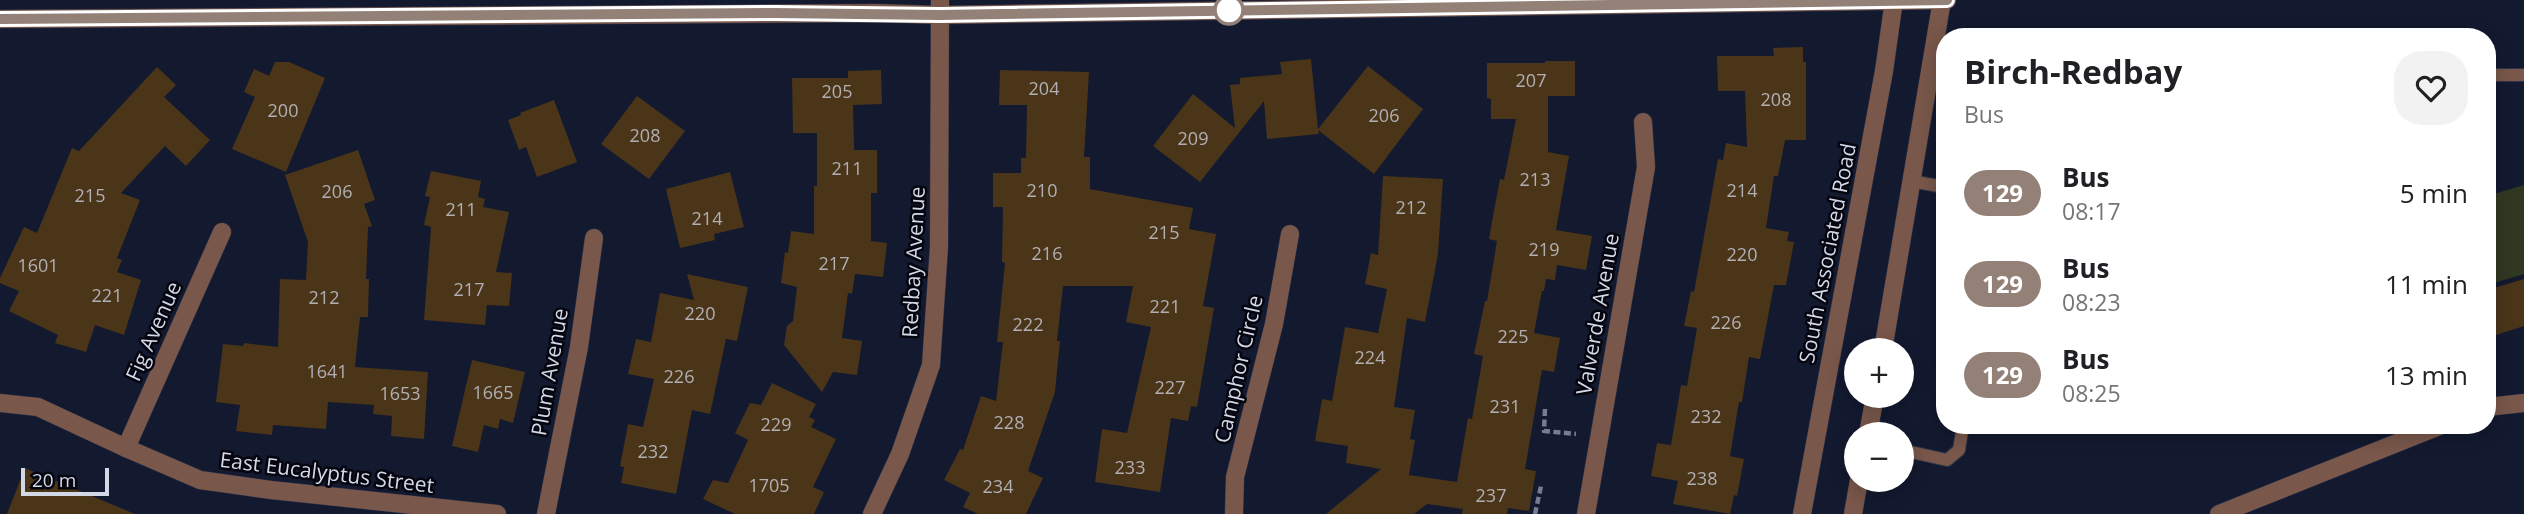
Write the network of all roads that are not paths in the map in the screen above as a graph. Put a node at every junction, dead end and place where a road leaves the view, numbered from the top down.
1 (1944, 0) edge
2 (1894, 1) edge
3 (940, 8) edge
4 (0, 19) edge
5 (1939, 28) edge
6 (1936, 44) edge
7 (2496, 75) edge
8 (2524, 75) edge
9 (1643, 122) dead end
10 (1911, 181) junction
11 (1936, 186) edge
12 (222, 232) dead end
13 (1290, 234) dead end
14 (594, 238) dead end
15 (1885, 338) edge
16 (2524, 402) edge
17 (0, 403) edge
18 (2496, 406) edge
19 (1962, 434) edge
20 (2419, 434) edge
21 (126, 448) junction
22 (1914, 453) edge
23 (1858, 492) edge
24 (497, 514) edge
25 (546, 514) edge
26 (873, 514) edge
27 (1234, 514) edge
28 (1586, 514) edge
29 (1802, 514) edge
30 (1853, 514) edge
31 (2219, 514) edge

1 - 2 street
1 - 5 street
2 - 3 street
2 - 29 street, South Associated Road
3 - 4 street
3 - 26 street, Redbay Avenue
6 - 10 street
7 - 8 lane
9 - 28 street, Valverde Avenue
10 - 11 lane
10 - 15 street
12 - 21 street, Fig Avenue
13 - 27 street, Camphor Circle
14 - 25 street, Plum Avenue
16 - 18 street
17 - 21 street, East Eucalyptus Street
19 - 22 lane
20 - 31 street
21 - 24 street, East Eucalyptus Street
23 - 30 street

